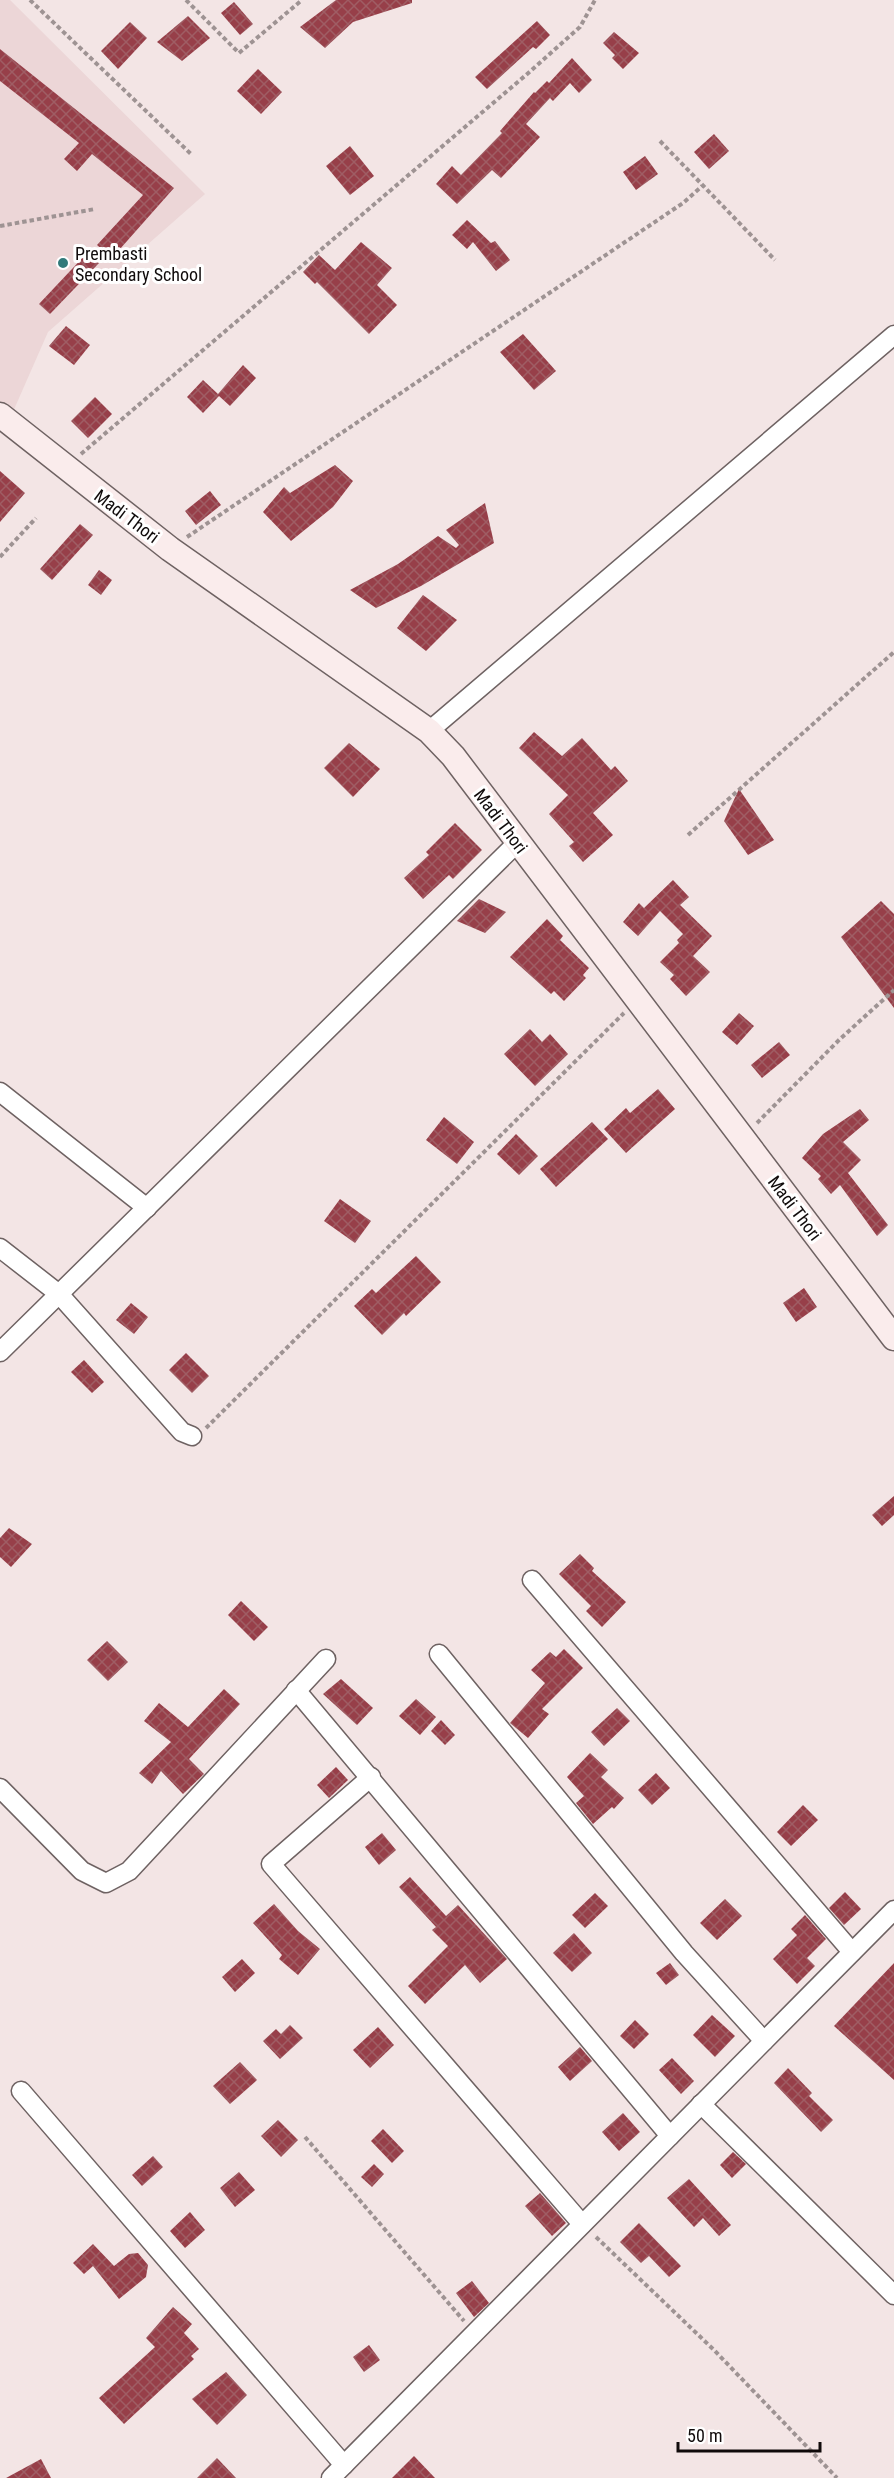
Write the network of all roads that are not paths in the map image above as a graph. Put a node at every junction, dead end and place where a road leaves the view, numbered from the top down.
1 (894, 335) edge
2 (0, 415) edge
3 (429, 731) junction
4 (517, 843) junction
5 (0, 1092) edge
6 (147, 1208) junction
7 (0, 1248) edge
8 (59, 1294) junction
9 (894, 1338) edge
10 (0, 1352) edge
11 (192, 1436) road end
12 (532, 1580) dead end
13 (439, 1654) dead end
14 (326, 1659) dead end
15 (296, 1690) junction
16 (371, 1777) junction
17 (0, 1788) edge
18 (894, 1910) edge
19 (852, 1952) junction
20 (764, 2041) junction
21 (21, 2091) dead end
22 (701, 2104) junction
23 (670, 2136) junction
24 (582, 2224) junction
25 (894, 2295) edge
26 (344, 2465) junction
27 (331, 2478) edge

1 - 3 street
2 - 3 main road, Madi Thori
3 - 4 main road, Madi Thori
4 - 6 street
4 - 9 main road, Madi Thori
5 - 6 street
6 - 8 street
7 - 8 street
8 - 10 street
8 - 11 street
12 - 19 street
13 - 20 street
14 - 15 street
15 - 16 street
15 - 17 street
16 - 23 street
16 - 24 street
18 - 19 street
19 - 20 street
20 - 22 street
21 - 26 street
22 - 23 street
22 - 25 street
23 - 24 street
24 - 26 street
26 - 27 street

